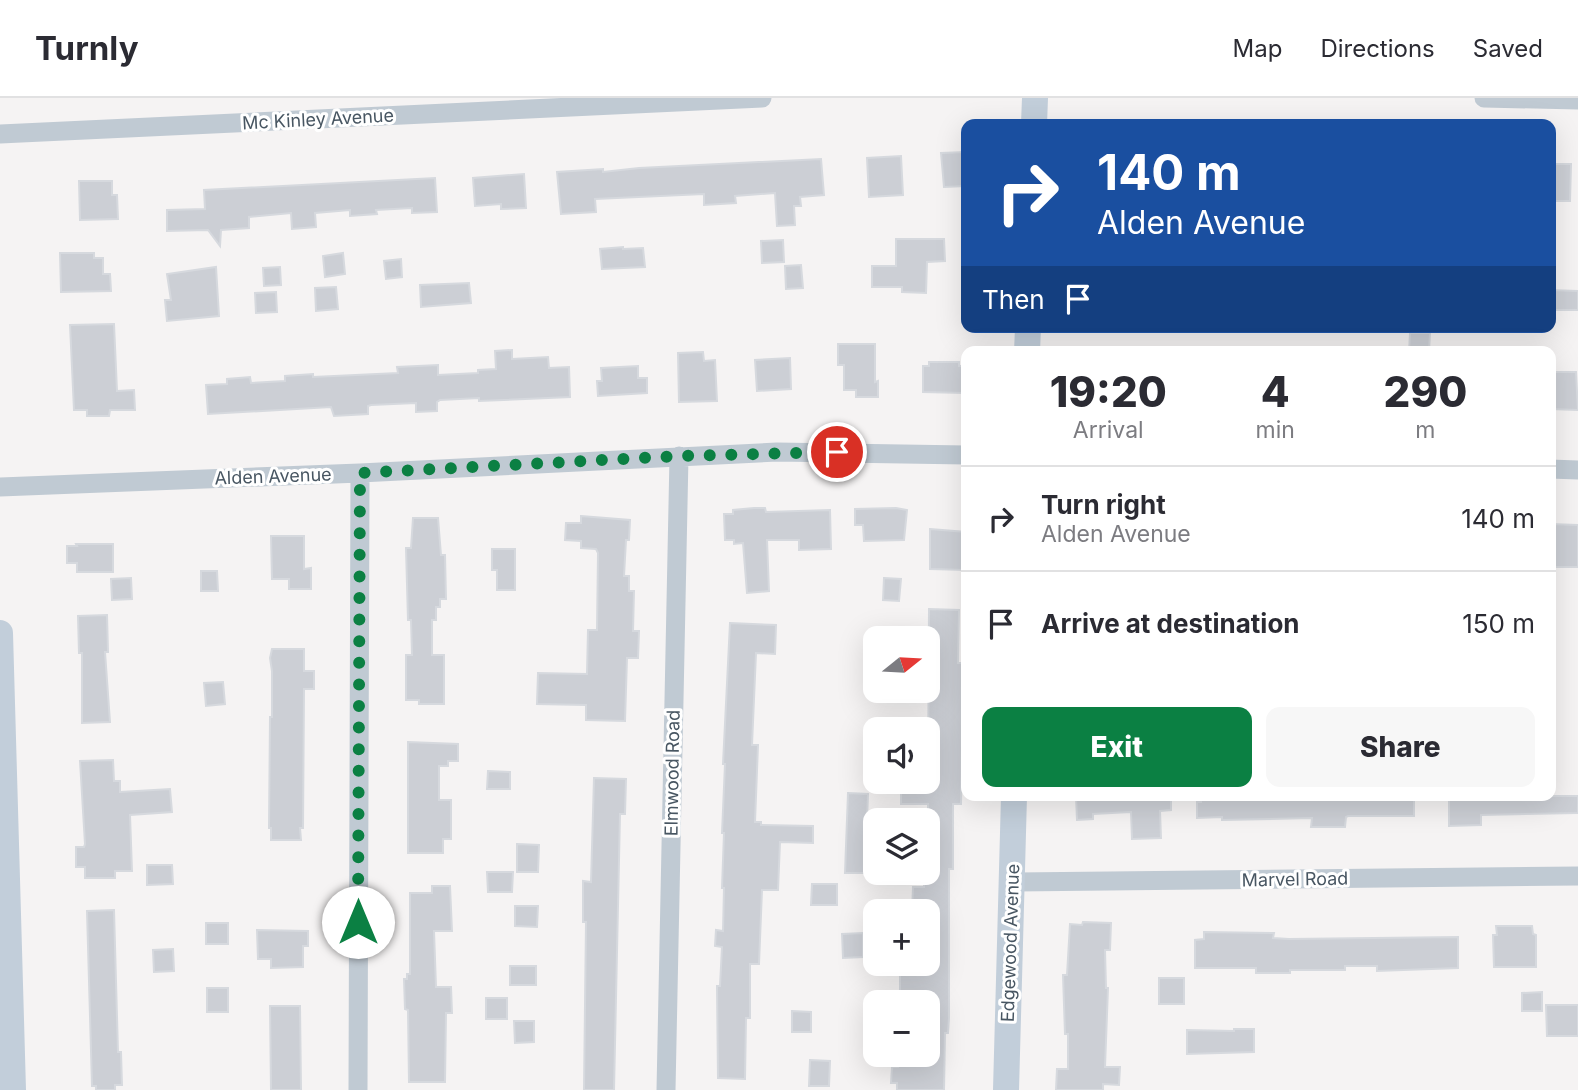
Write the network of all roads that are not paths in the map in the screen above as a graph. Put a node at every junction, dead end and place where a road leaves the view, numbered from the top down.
1 (762, 98) edge
2 (1035, 98) edge
3 (1484, 98) edge
4 (1578, 100) edge
5 (1034, 119) edge
6 (0, 134) edge
7 (961, 455) edge
8 (679, 456) junction
9 (1556, 469) edge
10 (1578, 470) edge
11 (360, 473) junction
12 (0, 487) edge
13 (0, 633) edge
14 (1014, 801) edge
15 (1578, 876) edge
16 (1012, 882) junction
17 (13, 1090) edge
18 (358, 1090) edge
19 (666, 1090) edge
20 (1006, 1090) edge

1 - 6 street, Mc Kinley Avenue
2 - 5 street
3 - 4 street
7 - 8 street, Alden Avenue
8 - 11 street, Alden Avenue
8 - 19 street, Elmwood Road
9 - 10 street
11 - 12 street, Alden Avenue
11 - 18 street
13 - 17 street
14 - 16 street, Edgewood Avenue
15 - 16 street, Marvel Road
16 - 20 street, Edgewood Avenue

